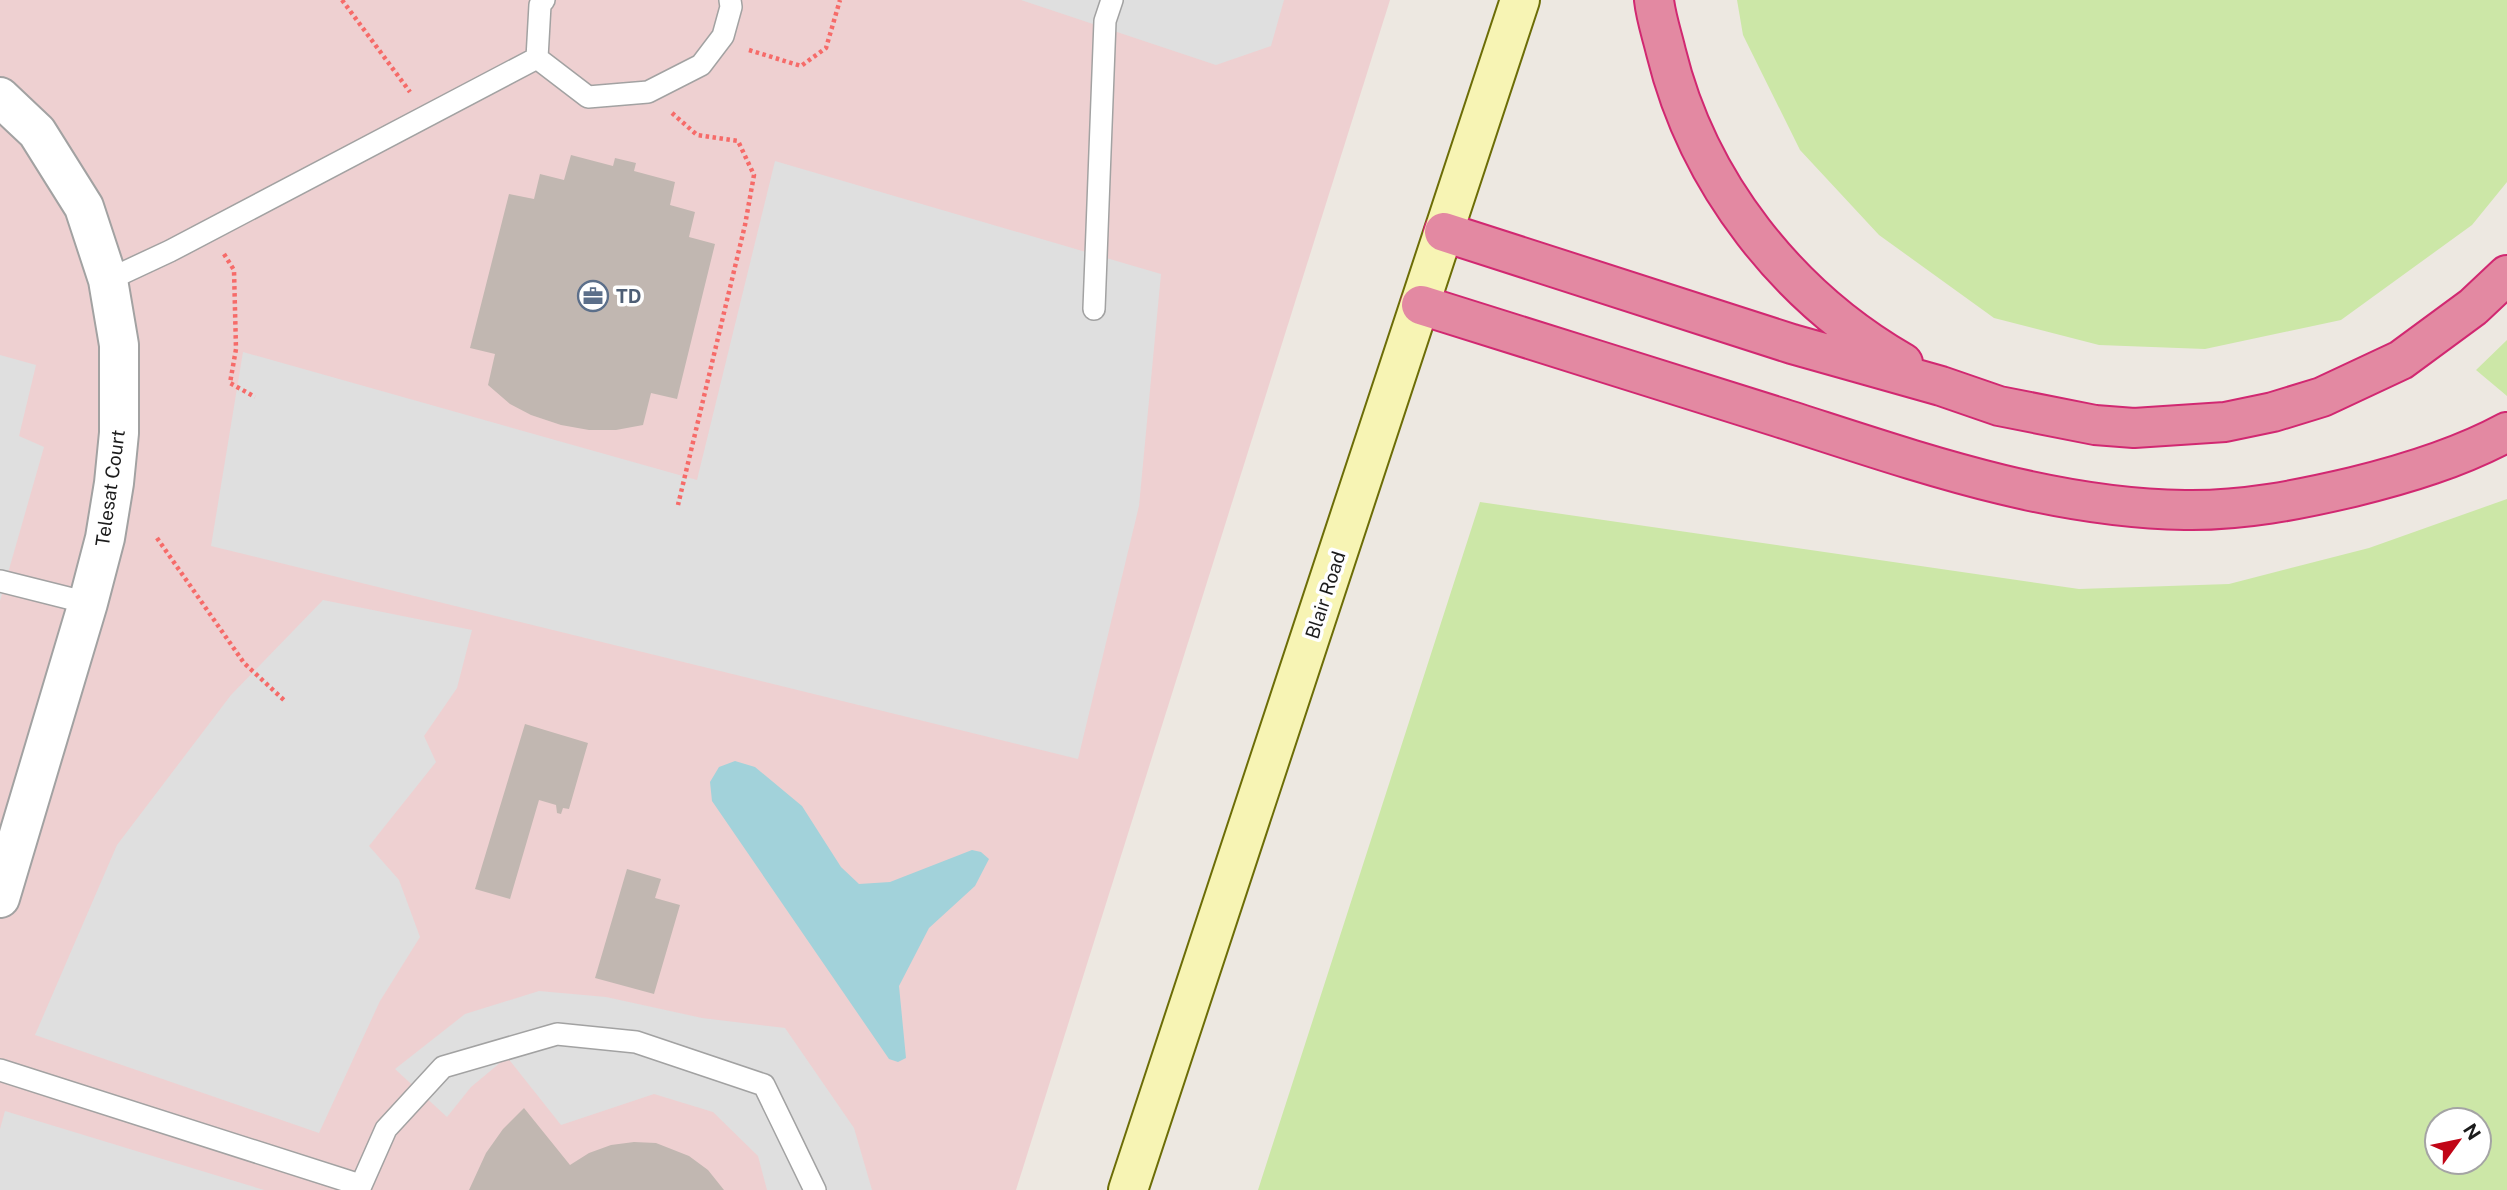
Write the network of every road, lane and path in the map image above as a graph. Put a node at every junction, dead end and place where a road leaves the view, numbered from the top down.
1 (342, 0) edge
2 (544, 0) edge
3 (730, 0) edge
4 (840, 0) edge
5 (1112, 0) edge
6 (1520, 0) edge
7 (1654, 0) edge
8 (723, 36) junction
9 (537, 58) junction
10 (0, 97) edge
11 (671, 113) dead end
12 (424, 116) junction
13 (209, 230) junction
14 (1444, 232) junction
15 (2507, 275) edge
16 (108, 280) junction
17 (1421, 305) junction
18 (1094, 309) dead end
19 (1941, 386) junction
20 (255, 397) dead end
21 (2507, 432) edge
22 (678, 505) dead end
23 (157, 538) dead end
24 (0, 581) edge
25 (88, 603) junction
26 (286, 702) dead end
27 (0, 898) edge
28 (0, 1070) edge
29 (360, 1188) edge
30 (815, 1190) edge
31 (1128, 1190) edge

1 - 12 path
2 - 9 lane
3 - 8 lane
4 - 8 path
5 - 18 lane
6 - 14 main road, Blair Road
7 - 19 highway
8 - 9 lane
9 - 12 lane
10 - 16 street, Telesat Court
11 - 22 path
12 - 13 lane
13 - 16 lane
13 - 20 path
14 - 17 main road, Blair Road
14 - 19 highway
15 - 19 highway
16 - 25 street, Telesat Court
17 - 21 highway
17 - 31 main road, Blair Road
23 - 26 path
24 - 25 lane
25 - 27 street, Telesat Court
28 - 29 lane
29 - 30 lane

